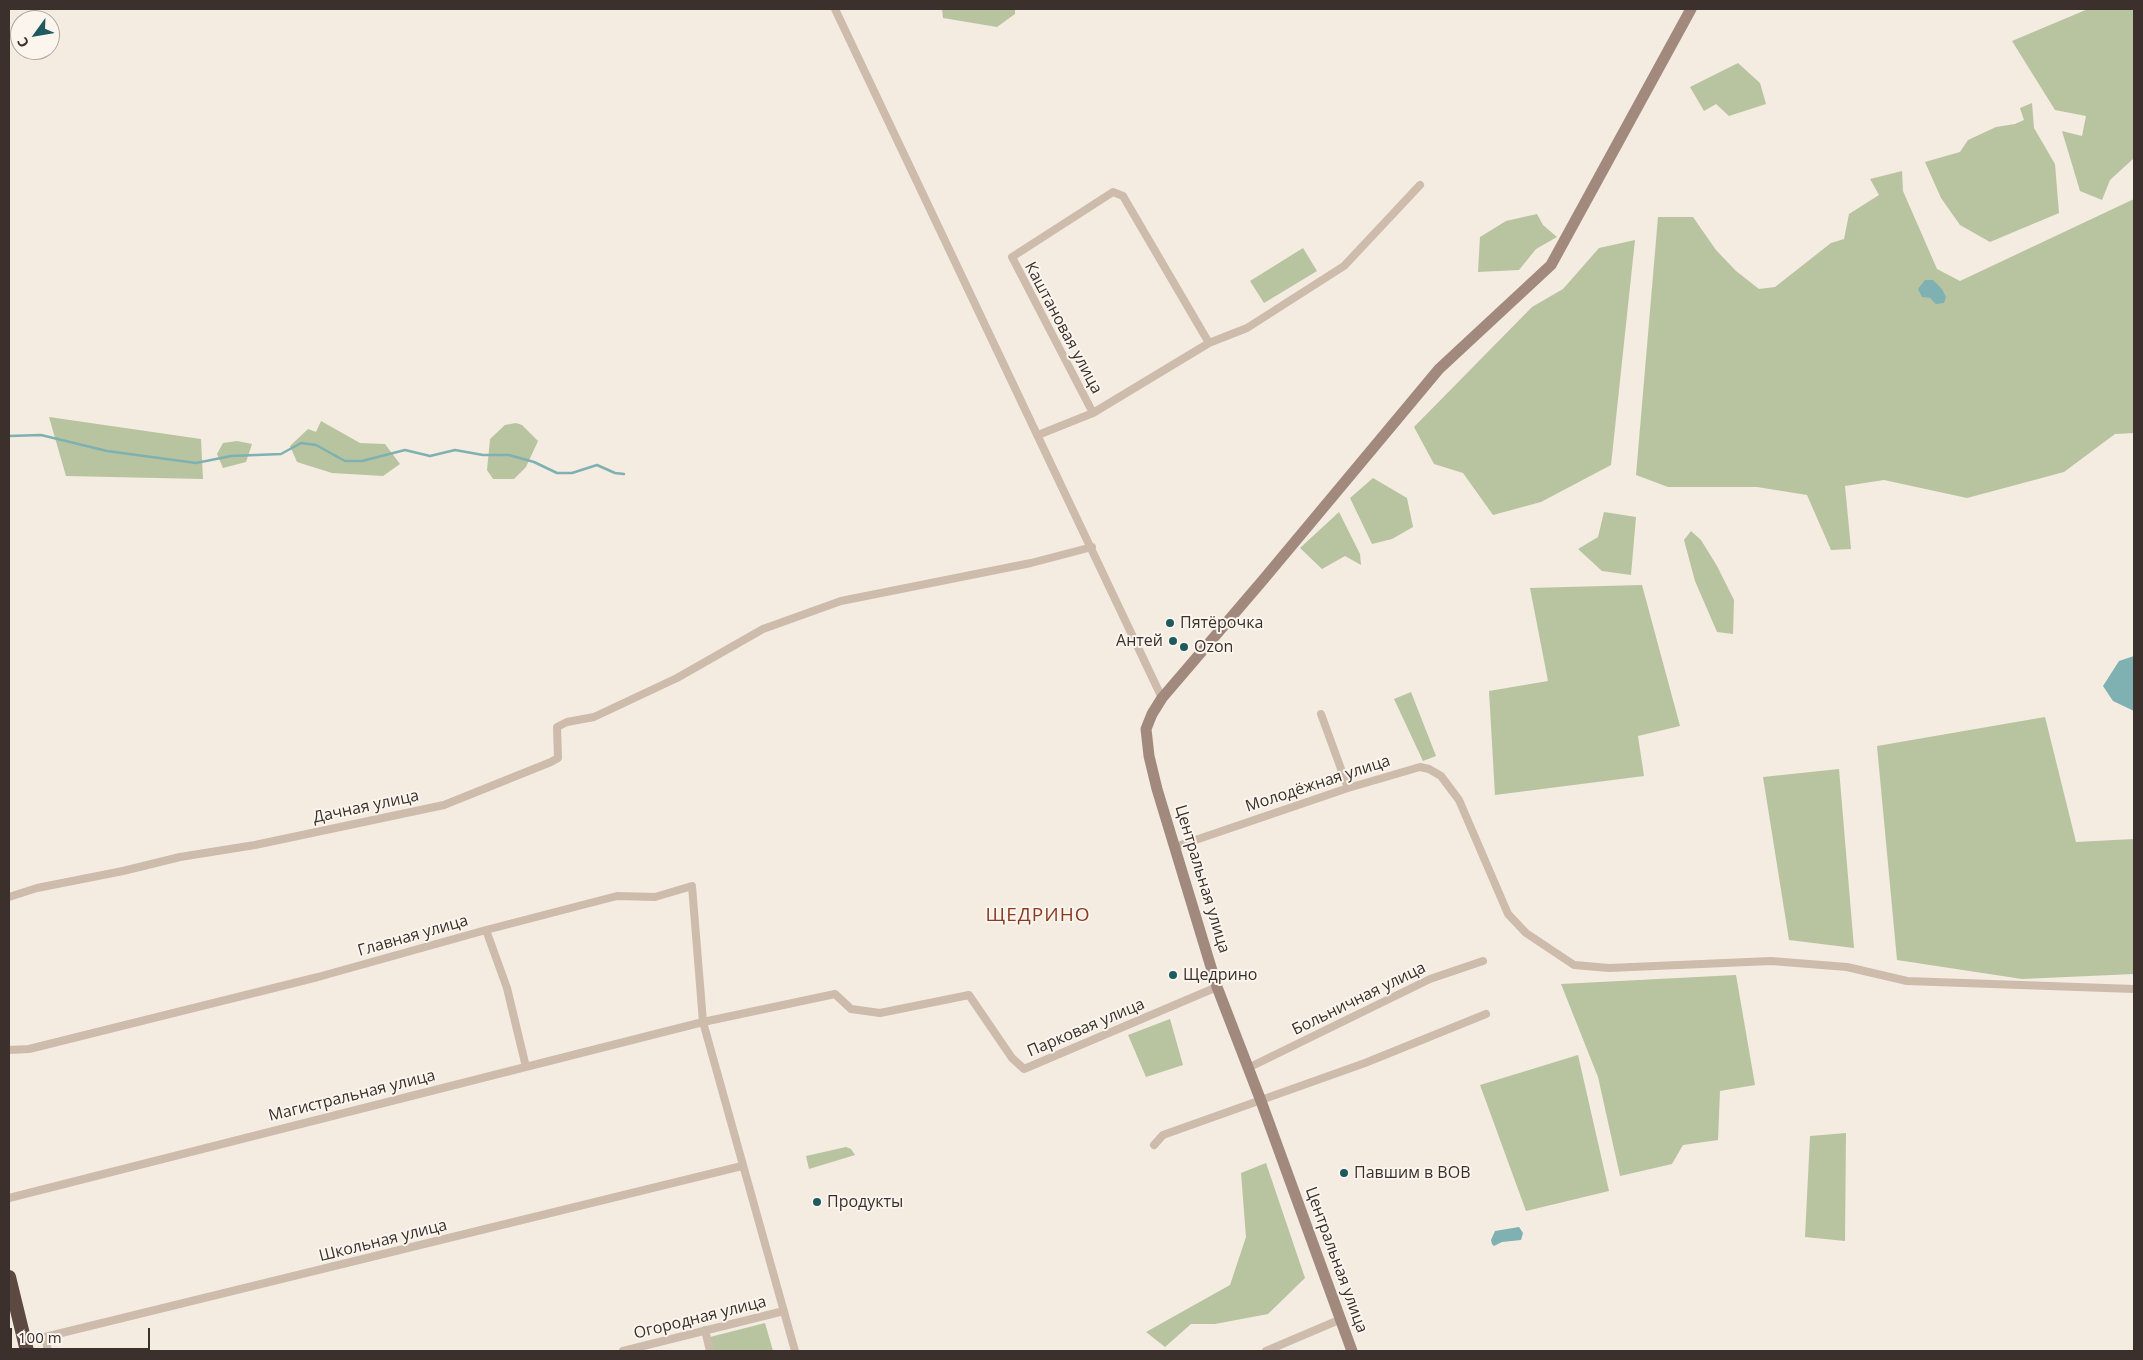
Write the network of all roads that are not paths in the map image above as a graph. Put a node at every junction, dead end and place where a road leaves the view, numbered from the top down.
1 (835, 9) edge
2 (1691, 9) edge
3 (1420, 185) dead end
4 (1210, 343) junction
5 (1093, 413) junction
6 (1038, 435) junction
7 (1092, 548) junction
8 (1162, 698) junction
9 (1321, 714) dead end
10 (1348, 788) junction
11 (1175, 847) junction
12 (9, 897) edge
13 (486, 930) junction
14 (1483, 961) dead end
15 (1217, 987) junction
16 (2134, 989) edge
17 (880, 1013) joint
18 (1486, 1014) dead end
19 (703, 1022) junction
20 (9, 1050) edge
21 (526, 1067) junction
22 (1248, 1068) junction
23 (1261, 1101) junction
24 (1154, 1145) dead end
25 (742, 1166) junction
26 (9, 1198) edge
27 (9, 1277) edge
28 (784, 1311) junction
29 (1339, 1320) junction
30 (705, 1330) junction
31 (27, 1351) edge
32 (48, 1351) edge
33 (623, 1351) edge
34 (710, 1351) edge
35 (795, 1351) edge
36 (1266, 1351) edge
37 (1352, 1351) edge

1 - 6 street
2 - 8 street, Центральная улица
3 - 4 street, Каштановая улица
4 - 5 street, Каштановая улица
4 - 5 street, Каштановая улица
5 - 6 street, Каштановая улица
6 - 7 street
7 - 8 street
7 - 12 street, Дачная улица
8 - 11 street, Центральная улица
9 - 10 street
10 - 11 street, Молодёжная улица
10 - 16 street, Молодёжная улица
11 - 15 street, Центральная улица
13 - 19 street, Главная улица
13 - 20 street, Главная улица
13 - 21 street
14 - 22 street, Больничная улица
15 - 17 street, Парковая улица
15 - 22 street, Центральная улица
17 - 19 street, Магистральная улица
18 - 23 street
19 - 21 street, Магистральная улица
19 - 25 street
21 - 26 street, Магистральная улица
22 - 23 street, Центральная улица
23 - 24 street
23 - 29 street, Центральная улица
25 - 28 street
25 - 32 street, Школьная улица
27 - 31 highway
28 - 30 street, Огородная улица
28 - 35 street
29 - 36 street
29 - 37 street, Центральная улица
30 - 33 street, Огородная улица
30 - 34 street

